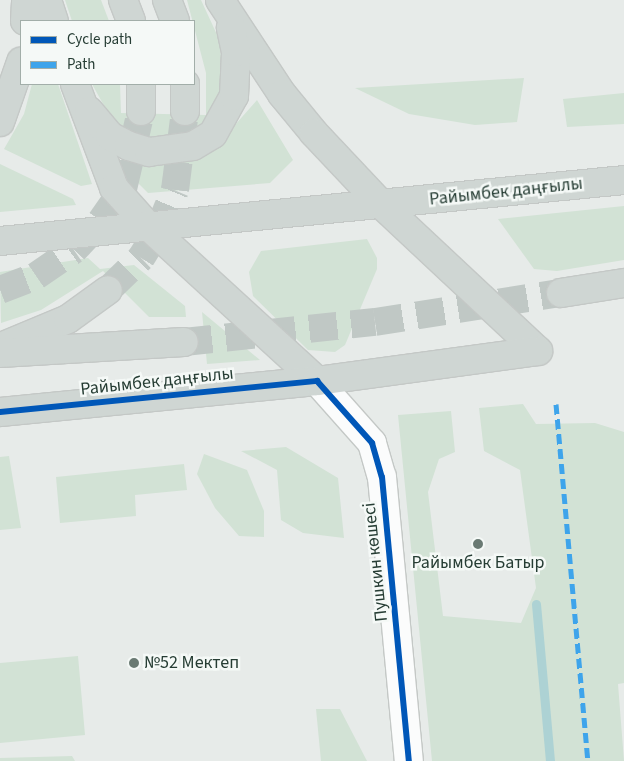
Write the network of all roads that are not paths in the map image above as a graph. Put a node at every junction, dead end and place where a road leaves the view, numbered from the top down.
1 (26, 0) edge
2 (47, 0) edge
3 (123, 0) edge
4 (167, 0) edge
5 (224, 7) edge
6 (25, 20) edge
7 (54, 20) edge
8 (131, 20) edge
9 (175, 20) edge
10 (20, 65) edge
11 (141, 85) edge
12 (185, 85) edge
13 (77, 89) edge
14 (141, 112) tunnel mouth
15 (185, 112) tunnel mouth
16 (0, 122) edge
17 (624, 180) edge
18 (381, 204) junction
19 (148, 226) junction
20 (0, 241) edge
21 (624, 283) edge
22 (108, 290) tunnel mouth
23 (561, 293) tunnel mouth
24 (184, 342) tunnel mouth
25 (0, 346) edge
26 (0, 353) edge
27 (317, 382) junction
28 (0, 412) edge
29 (409, 761) edge

1 - 6 main road
2 - 7 main road
3 - 8 main road
4 - 9 main road
5 - 13 main road
5 - 18 main road
10 - 16 main road
11 - 14 main road
12 - 15 main road
13 - 19 main road
17 - 18 main road, Райымбек даңғылы
18 - 19 main road, Райымбек даңғылы
18 - 27 main road, Райымбек даңғылы
19 - 20 main road, Райымбек даңғылы
19 - 27 main road
21 - 23 main road
22 - 25 main road
24 - 26 main road
27 - 28 main road, Райымбек даңғылы
27 - 29 street, Пушкин көшесі

